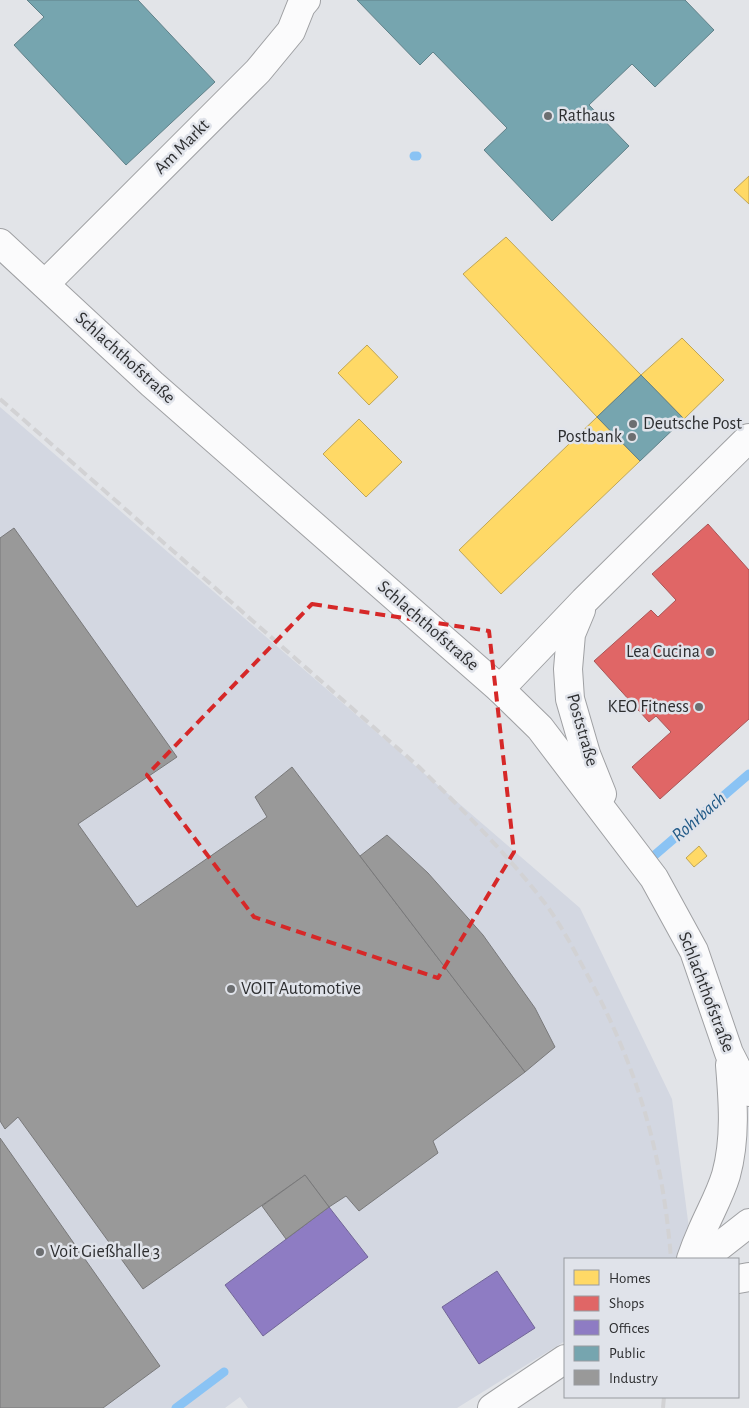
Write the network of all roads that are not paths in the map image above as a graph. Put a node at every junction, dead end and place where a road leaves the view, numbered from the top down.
1 (306, 0) edge
2 (0, 244) edge
3 (45, 284) junction
4 (749, 438) edge
5 (584, 601) junction
6 (500, 689) junction
7 (616, 828) junction
8 (729, 1053) junction
9 (749, 1092) edge
10 (749, 1223) edge
11 (691, 1258) edge
12 (704, 1258) edge
13 (564, 1360) edge
14 (492, 1408) edge

1 - 3 main road, Am Markt
2 - 3 main road, Schlachthofstraße
3 - 6 main road, Schlachthofstraße
4 - 5 main road, Poststraße
5 - 6 main road, Poststraße
5 - 7 main road, Poststraße
6 - 7 main road, Schlachthofstraße
7 - 8 main road, Schlachthofstraße
8 - 9 main road, Schlachthofstraße
8 - 11 main road
10 - 12 main road
13 - 14 main road

